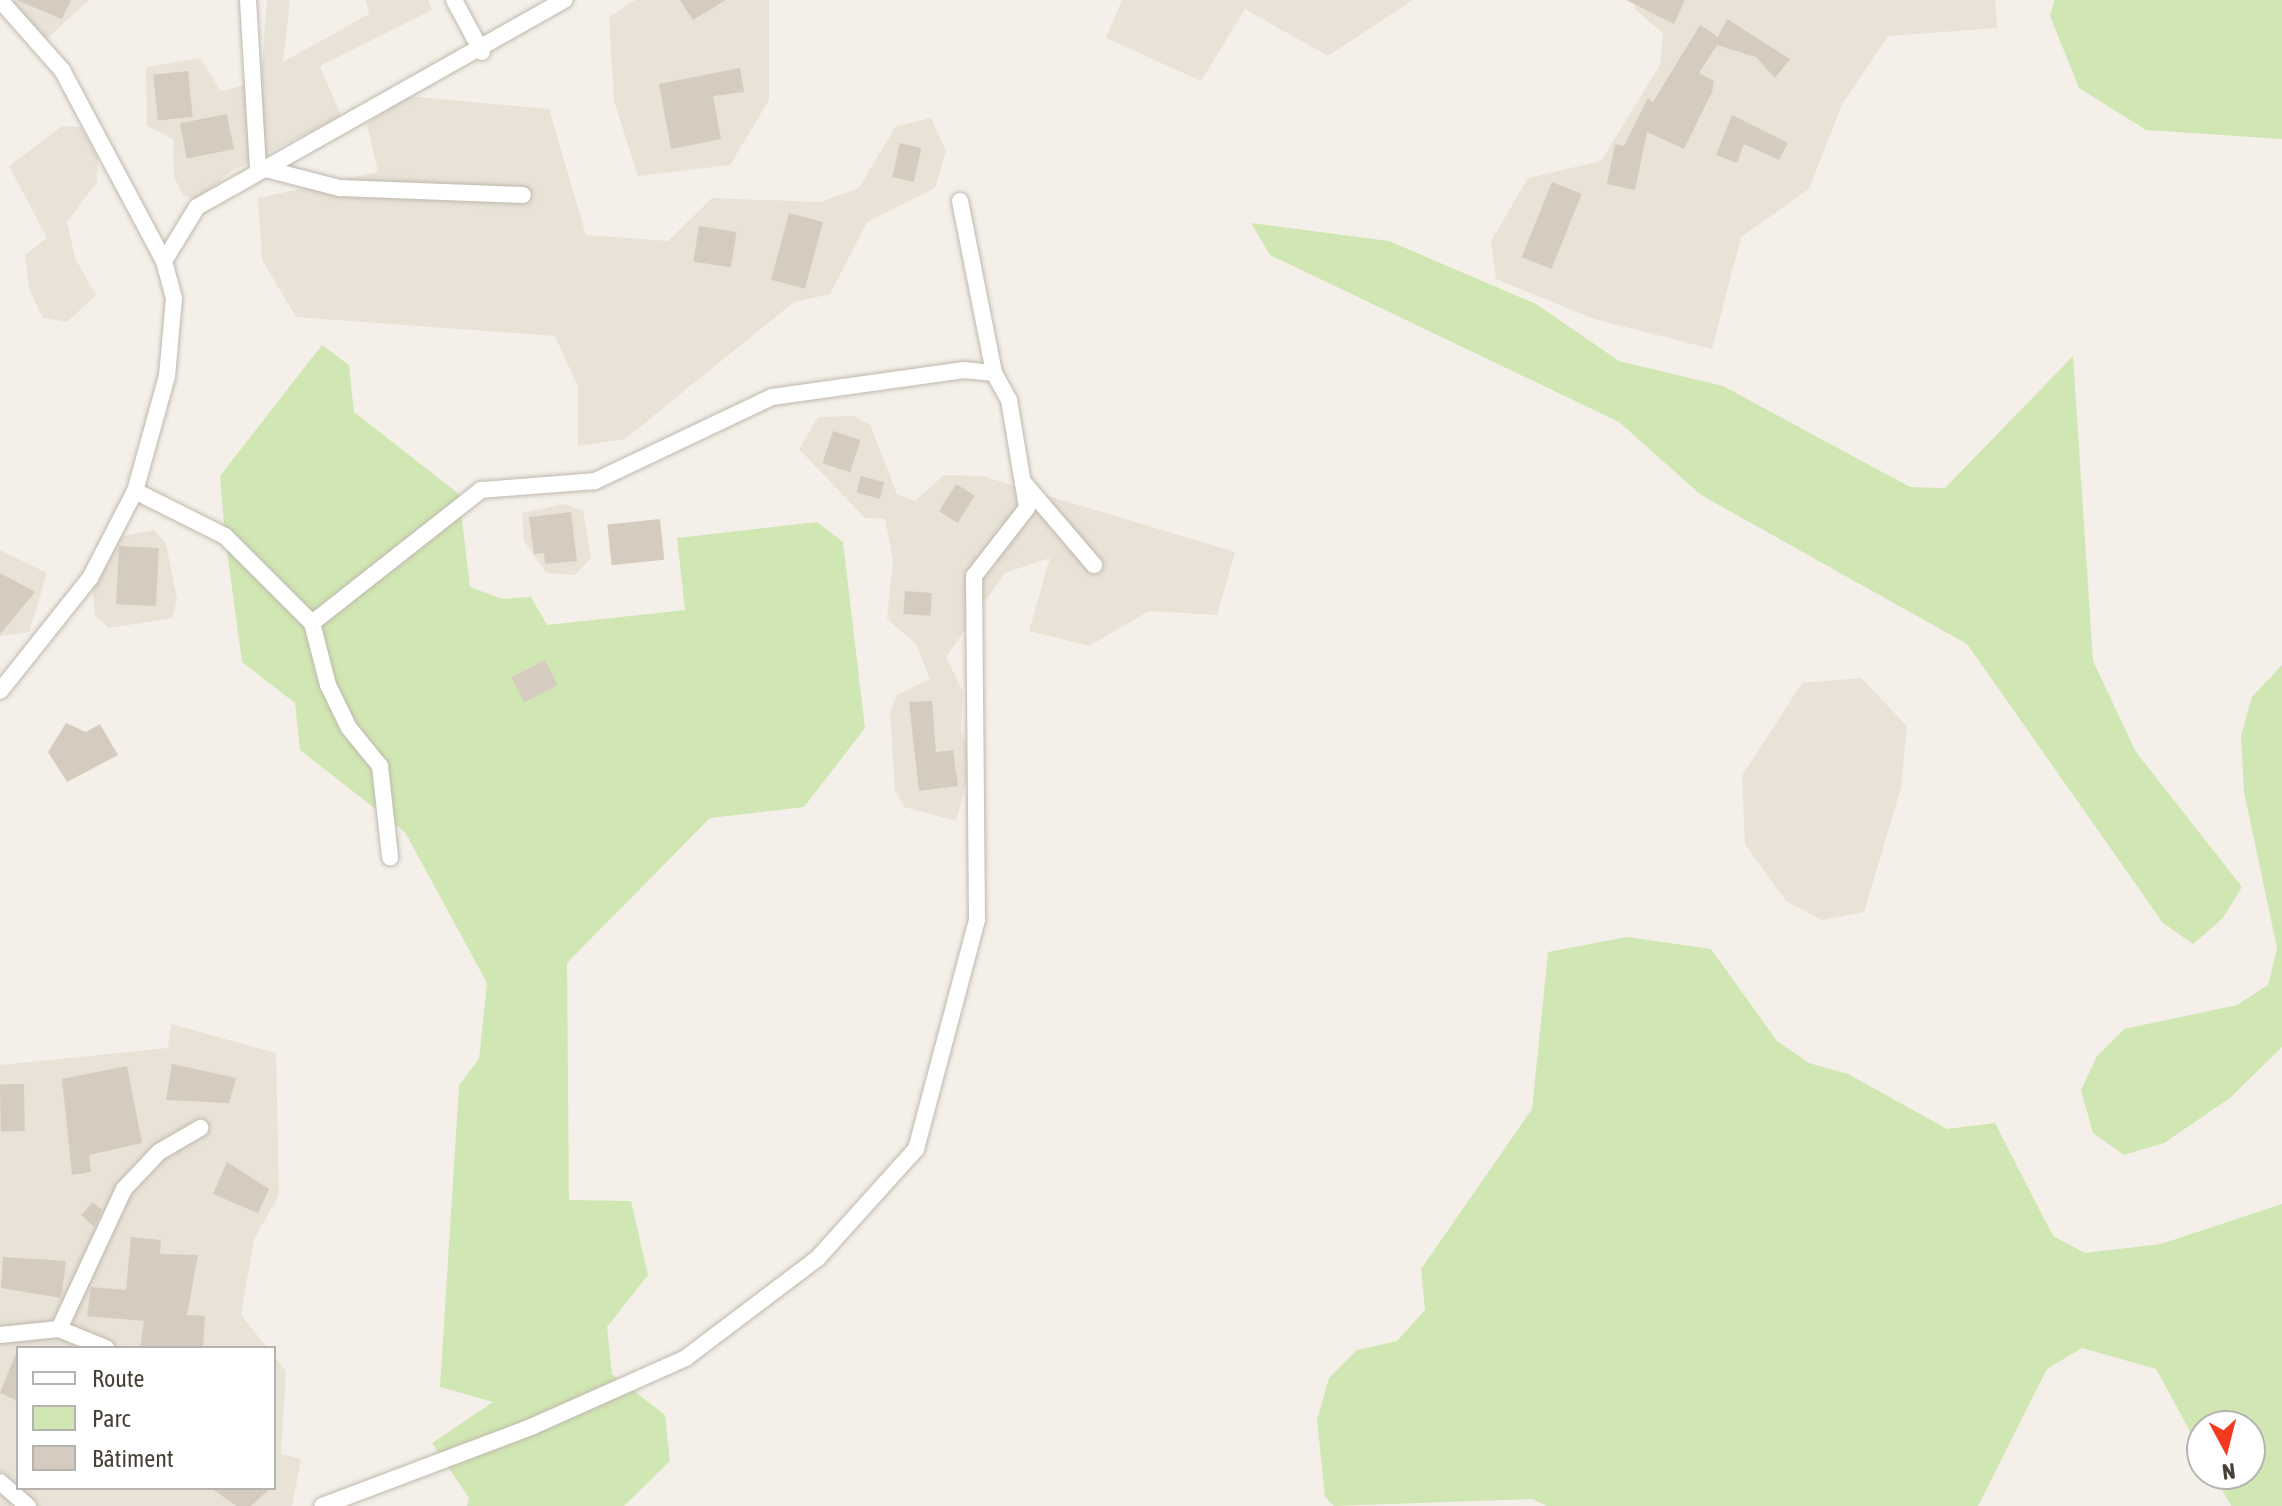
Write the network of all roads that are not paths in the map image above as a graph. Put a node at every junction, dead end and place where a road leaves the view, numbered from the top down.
1 (0, 0) edge
2 (248, 0) edge
3 (454, 0) edge
4 (565, 0) edge
5 (482, 52) junction
6 (258, 167) junction
7 (523, 195) dead end
8 (960, 201) dead end
9 (164, 261) junction
10 (994, 373) junction
11 (1023, 481) junction
12 (135, 491) junction
13 (1094, 565) dead end
14 (312, 623) junction
15 (2, 685) edge
16 (390, 857) dead end
17 (200, 1128) dead end
18 (59, 1329) junction
19 (0, 1335) edge
20 (101, 1346) edge
21 (0, 1482) edge
22 (28, 1506) edge
23 (322, 1506) edge

1 - 9 street
2 - 6 street
3 - 5 street
4 - 5 street
5 - 6 street
6 - 7 street
6 - 9 street
8 - 10 street
9 - 12 street
10 - 11 street
10 - 14 street
11 - 13 street
11 - 23 street
12 - 14 street
12 - 15 street
14 - 16 street
17 - 18 street
18 - 19 street
18 - 20 street
21 - 22 street

